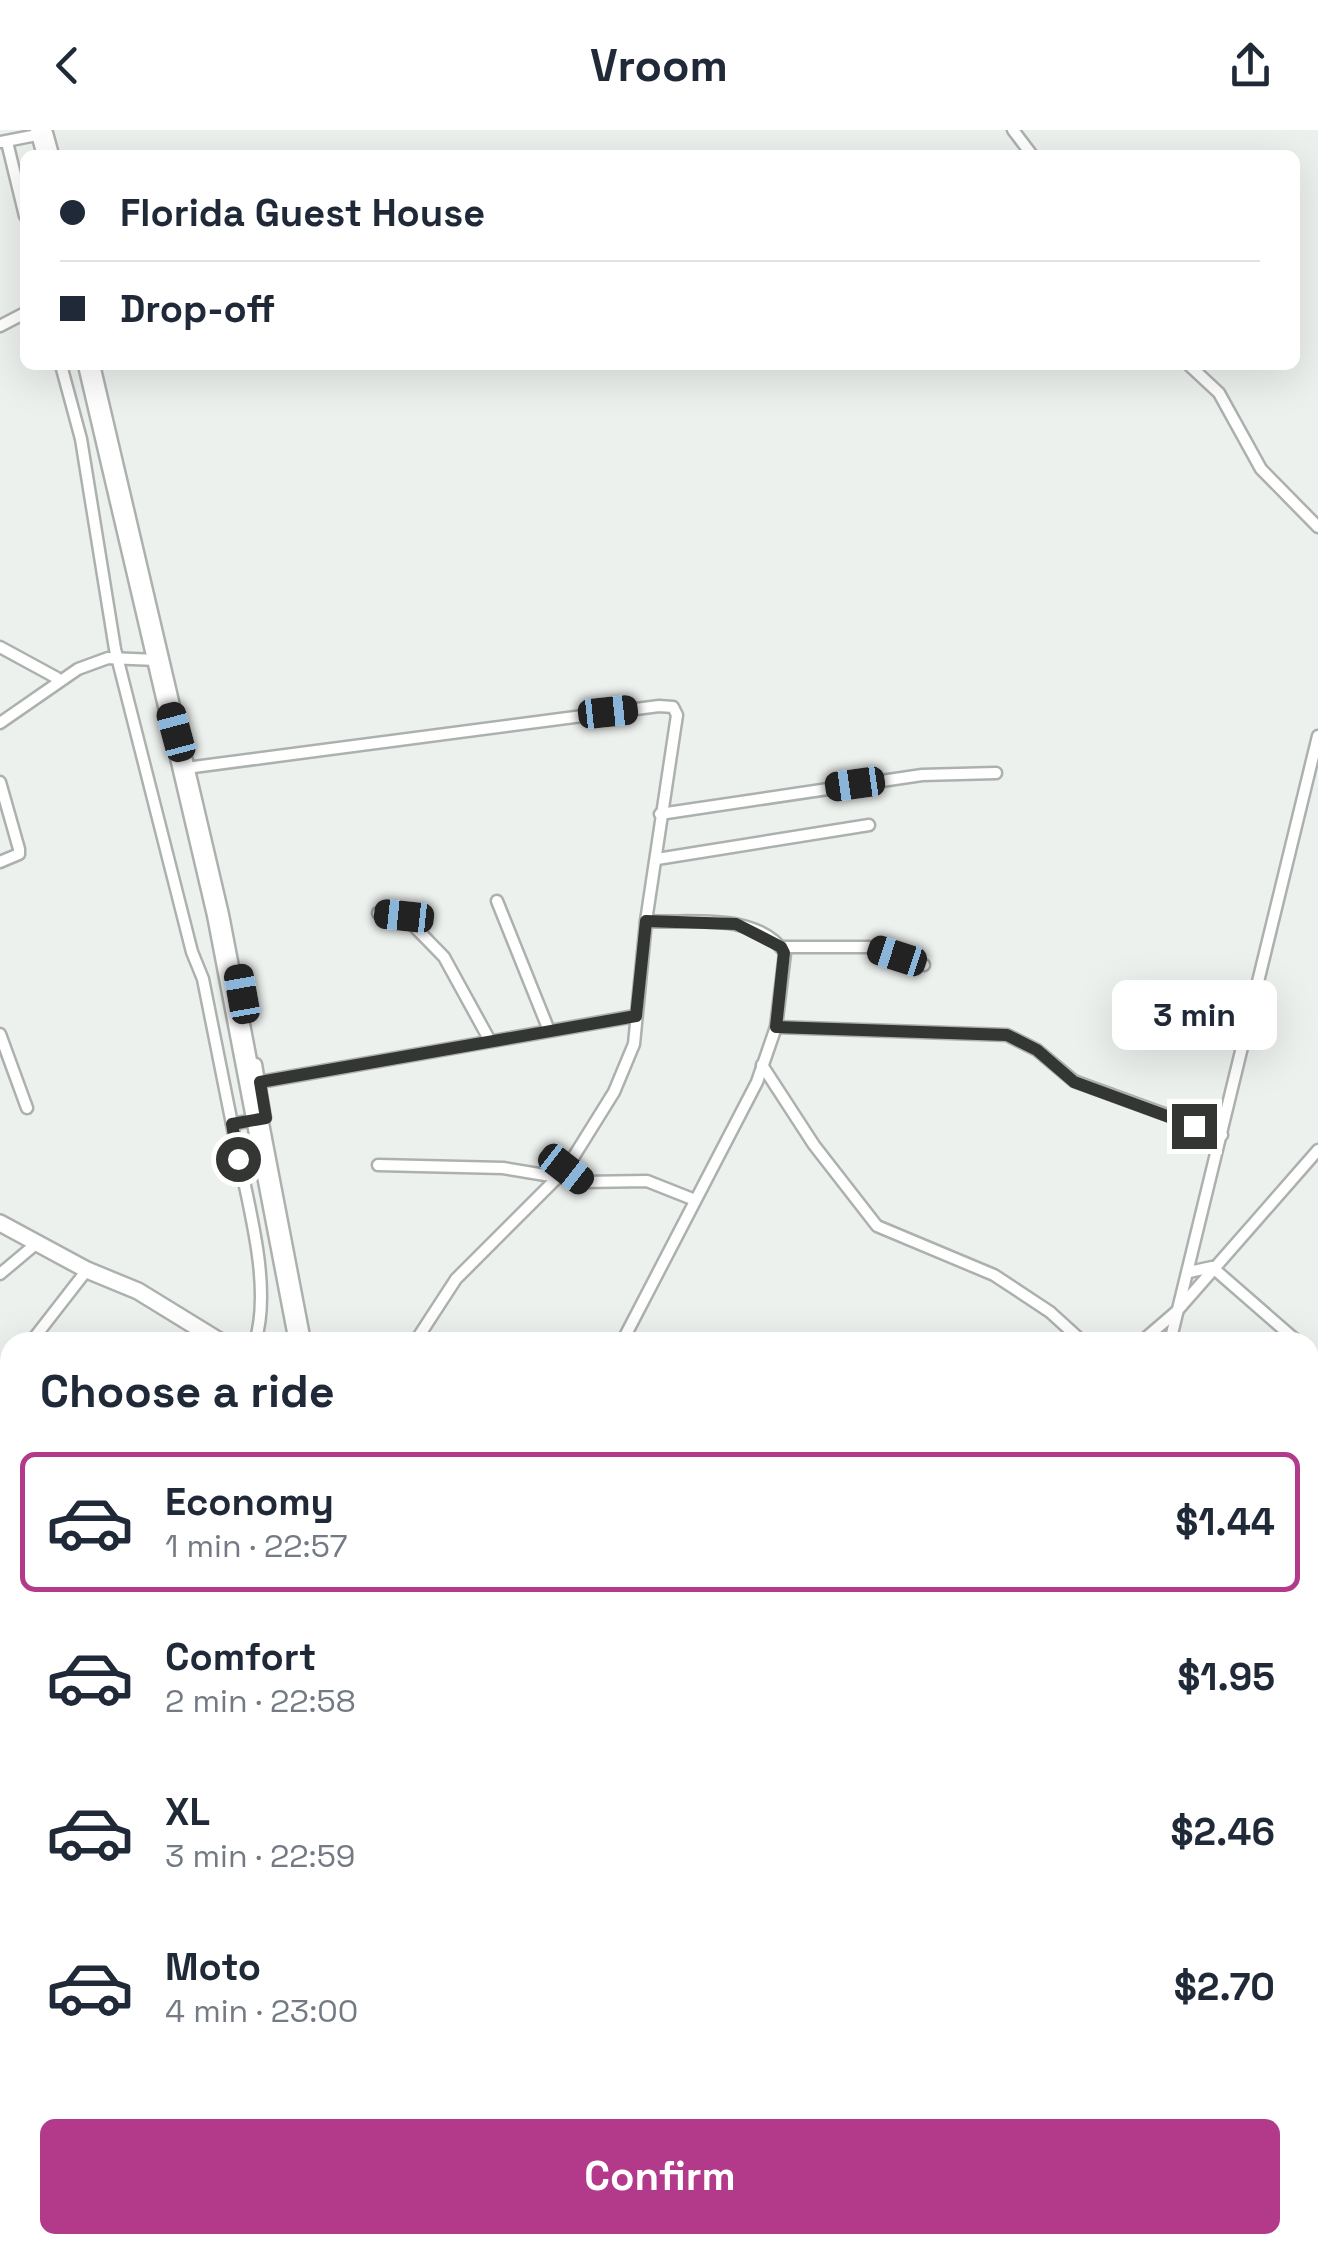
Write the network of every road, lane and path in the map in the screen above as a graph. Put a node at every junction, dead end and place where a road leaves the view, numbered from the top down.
1 (1012, 130) edge
2 (42, 132) edge
3 (3, 142) edge
4 (1028, 150) edge
5 (20, 199) edge
6 (63, 370) edge
7 (90, 370) edge
8 (1194, 370) edge
9 (1318, 527) edge
10 (0, 647) edge
11 (116, 657) junction
12 (157, 660) junction
13 (57, 678) dead end
14 (0, 723) edge
15 (1318, 736) edge
16 (186, 768) junction
17 (996, 774) dead end
18 (0, 782) edge
19 (660, 814) junction
20 (869, 826) dead end
21 (657, 859) junction
22 (0, 862) edge
23 (206, 866) junction
24 (496, 901) dead end
25 (378, 913) dead end
26 (646, 921) junction
27 (781, 947) junction
28 (924, 964) dead end
29 (636, 1016) junction
30 (776, 1027) junction
31 (548, 1028) junction
32 (0, 1034) edge
33 (488, 1039) junction
34 (762, 1066) junction
35 (260, 1082) junction
36 (27, 1108) dead end
37 (256, 1121) junction
38 (232, 1124) junction
39 (1222, 1136) junction
40 (1318, 1150) edge
41 (378, 1165) dead end
42 (561, 1173) junction
43 (696, 1200) junction
44 (0, 1223) edge
45 (37, 1243) junction
46 (1212, 1267) junction
47 (87, 1270) junction
48 (1188, 1272) junction
49 (0, 1274) edge
50 (1177, 1312) junction
51 (39, 1332) edge
52 (205, 1332) edge
53 (258, 1332) edge
54 (298, 1332) edge
55 (421, 1332) edge
56 (627, 1332) edge
57 (1072, 1332) edge
58 (1152, 1332) edge
59 (1172, 1332) edge
60 (1287, 1332) edge

1 - 4 street
2 - 3 street
3 - 5 street
6 - 11 street
7 - 12 highway
8 - 9 street
10 - 13 street
11 - 12 street
11 - 14 street
11 - 38 street
12 - 16 highway
15 - 39 street
16 - 19 street
16 - 23 highway
17 - 19 street
18 - 22 street
19 - 21 street
20 - 21 street
21 - 26 street
23 - 35 street
23 - 37 highway
24 - 31 street
25 - 33 street
26 - 27 street
26 - 29 street
27 - 28 street
27 - 30 street
29 - 31 street
29 - 42 street
30 - 34 street
30 - 39 street
31 - 33 street
32 - 36 street
33 - 35 street
34 - 43 street
34 - 57 street
35 - 37 street
37 - 38 street
37 - 54 highway
38 - 53 street
39 - 48 street
40 - 46 street
41 - 42 street
42 - 43 street
42 - 55 street
43 - 56 street
44 - 45 street
45 - 47 street
45 - 49 street
46 - 48 street
46 - 50 street
46 - 60 street
47 - 51 street
47 - 52 street
48 - 50 street
50 - 58 street
50 - 59 street

